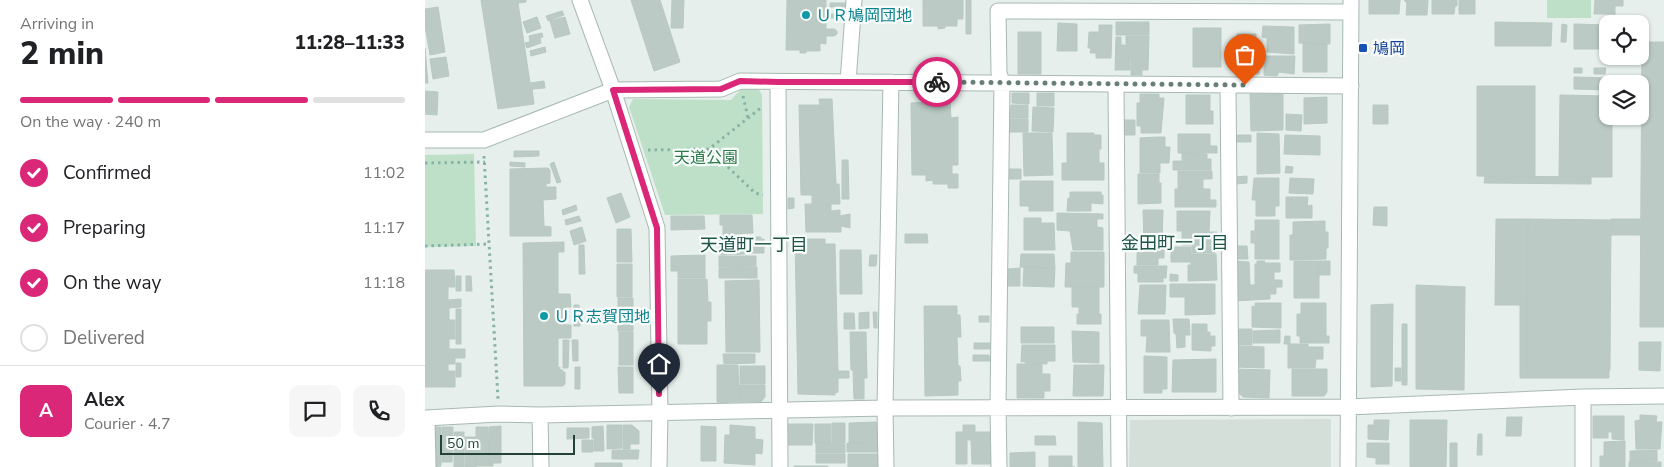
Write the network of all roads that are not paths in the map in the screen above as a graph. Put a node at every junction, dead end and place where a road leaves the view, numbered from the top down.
1 (580, 0) edge
2 (854, 0) edge
3 (1351, 6) edge
4 (848, 82) junction
5 (891, 82) junction
6 (1002, 82) junction
7 (1116, 84) junction
8 (1228, 85) junction
9 (1351, 86) junction
10 (778, 89) junction
11 (613, 90) junction
12 (425, 140) edge
13 (1664, 396) edge
14 (1583, 397) junction
15 (998, 407) junction
16 (885, 408) junction
17 (1231, 408) junction
18 (1347, 408) junction
19 (1119, 409) junction
20 (780, 410) junction
21 (660, 412) junction
22 (540, 415) junction
23 (426, 418) edge
24 (428, 467) edge
25 (541, 467) edge
26 (659, 467) edge
27 (780, 467) edge
28 (887, 467) edge
29 (999, 467) edge
30 (1119, 467) edge
31 (1348, 467) edge
32 (1583, 467) edge

1 - 11 street
2 - 4 street
3 - 6 street
3 - 9 street
4 - 5 street
4 - 10 street
5 - 6 street
5 - 16 street
6 - 7 street
6 - 15 street
7 - 8 street
7 - 19 street
8 - 9 street
8 - 17 street
9 - 18 street
10 - 11 street
10 - 20 street
11 - 12 street
11 - 21 street
13 - 14 street
14 - 18 street
14 - 32 street
15 - 16 street
15 - 19 street
15 - 29 street
16 - 20 street
16 - 28 street
17 - 18 street
17 - 19 street
18 - 31 street
19 - 30 street
20 - 21 street
20 - 27 street
21 - 22 street
21 - 26 street
22 - 23 street
22 - 25 street
23 - 24 street

